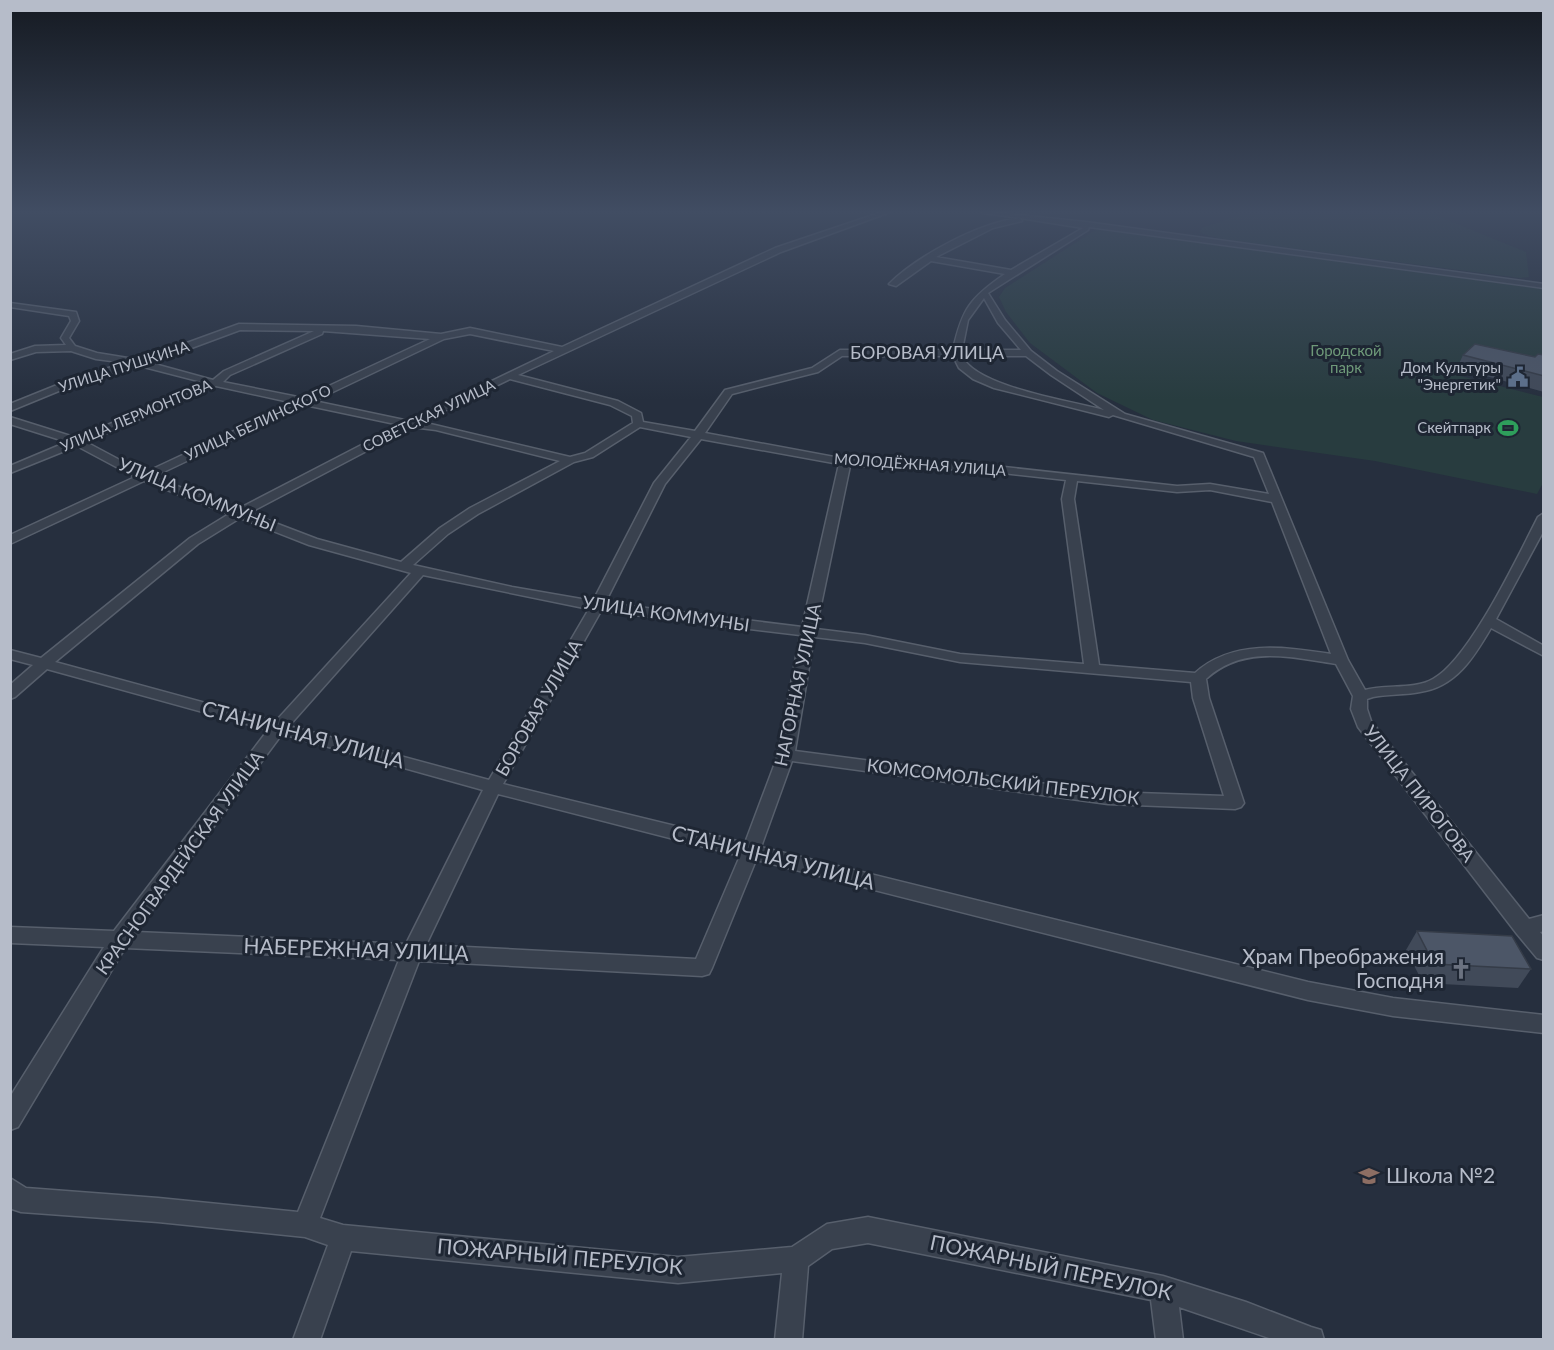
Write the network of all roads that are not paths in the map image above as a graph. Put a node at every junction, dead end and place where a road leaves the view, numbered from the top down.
1 (726, 274) edge
2 (906, 274) edge
3 (1011, 274) edge
4 (1451, 274) edge
5 (893, 284) dead end
6 (1544, 286) edge
7 (984, 292) junction
8 (10, 305) edge
9 (326, 329) junction
10 (441, 337) junction
11 (72, 348) junction
12 (563, 350) junction
13 (1028, 353) junction
14 (957, 354) junction
15 (96, 356) junction
16 (10, 357) edge
17 (138, 362) junction
18 (509, 376) junction
19 (85, 377) junction
20 (215, 383) junction
21 (301, 403) junction
22 (10, 408) edge
23 (1121, 416) junction
24 (10, 420) edge
25 (410, 424) junction
26 (638, 424) junction
27 (698, 435) junction
28 (76, 441) junction
29 (570, 460) junction
30 (845, 462) junction
31 (10, 470) edge
32 (143, 477) junction
33 (1072, 478) junction
34 (1275, 499) junction
35 (238, 514) junction
36 (1544, 517) edge
37 (10, 540) edge
38 (1537, 546) edge
39 (404, 567) junction
40 (420, 571) junction
41 (597, 606) junction
42 (1489, 621) junction
43 (808, 633) junction
44 (1544, 652) edge
45 (10, 654) edge
46 (1341, 660) junction
47 (42, 664) junction
48 (1092, 670) junction
49 (1198, 678) junction
50 (10, 694) edge
51 (1361, 696) junction
52 (279, 728) junction
53 (786, 755) junction
54 (493, 787) junction
55 (750, 853) junction
56 (1544, 923) edge
57 (1524, 928) junction
58 (10, 935) edge
59 (119, 940) junction
60 (412, 952) junction
61 (1544, 952) edge
62 (702, 968) joint
63 (1544, 1024) edge
64 (10, 1119) edge
65 (10, 1190) edge
66 (304, 1225) junction
67 (343, 1238) junction
68 (796, 1259) junction
69 (1162, 1290) junction
70 (306, 1340) edge
71 (788, 1340) edge
72 (1170, 1340) edge
73 (1311, 1340) edge

1 - 12 street, СОВЕТСКАЯ УЛИЦА
2 - 5 street
3 - 7 street
4 - 6 street
7 - 13 street
7 - 14 street
8 - 11 street
9 - 10 street
9 - 17 street, УЛИЦА ПУШКИНА
9 - 20 street, УЛИЦА ЛЕРМОНТОВА
10 - 12 street
10 - 21 street, УЛИЦА БЕЛИНСКОГО
11 - 15 street
11 - 16 street
12 - 18 street, СОВЕТСКАЯ УЛИЦА
13 - 14 street, БОРОВАЯ УЛИЦА
13 - 23 street
14 - 23 street
14 - 27 street, БОРОВАЯ УЛИЦА
15 - 17 street
15 - 19 street
17 - 19 street, УЛИЦА ПУШКИНА
17 - 20 street
18 - 25 street, СОВЕТСКАЯ УЛИЦА
18 - 26 street
19 - 22 street, УЛИЦА ПУШКИНА
20 - 21 street
20 - 28 street, УЛИЦА ЛЕРМОНТОВА
21 - 25 street
21 - 32 street, УЛИЦА БЕЛИНСКОГО
23 - 34 street, УЛИЦА ПИРОГОВА
24 - 28 street, УЛИЦА КОММУНЫ
25 - 29 street
25 - 35 street, СОВЕТСКАЯ УЛИЦА
26 - 27 street, МОЛОДЁЖНАЯ УЛИЦА
26 - 29 street
27 - 30 street, МОЛОДЁЖНАЯ УЛИЦА
27 - 41 street, БОРОВАЯ УЛИЦА
28 - 31 street, УЛИЦА ЛЕРМОНТОВА
28 - 32 street, УЛИЦА КОММУНЫ
29 - 39 street
30 - 33 street, МОЛОДЁЖНАЯ УЛИЦА
30 - 43 street, НАГОРНАЯ УЛИЦА
32 - 35 street, УЛИЦА КОММУНЫ
32 - 37 street, УЛИЦА БЕЛИНСКОГО
33 - 34 street, МОЛОДЁЖНАЯ УЛИЦА
33 - 48 street
34 - 46 street, УЛИЦА ПИРОГОВА
35 - 39 street, УЛИЦА КОММУНЫ
35 - 47 street, СОВЕТСКАЯ УЛИЦА
36 - 38 street
38 - 42 street
39 - 40 street, УЛИЦА КОММУНЫ
40 - 41 street, УЛИЦА КОММУНЫ
40 - 52 street, КРАСНОГВАРДЕЙСКАЯ УЛИЦА
41 - 43 street, УЛИЦА КОММУНЫ
41 - 54 street, БОРОВАЯ УЛИЦА
42 - 44 street
42 - 51 street
43 - 48 street, УЛИЦА КОММУНЫ
43 - 53 street, НАГОРНАЯ УЛИЦА
45 - 47 street, СТАНИЧНАЯ УЛИЦА
46 - 49 street
46 - 51 street, УЛИЦА ПИРОГОВА
47 - 50 street, СОВЕТСКАЯ УЛИЦА
47 - 52 street, СТАНИЧНАЯ УЛИЦА
48 - 49 street, УЛИЦА КОММУНЫ
49 - 53 street, КОМСОМОЛЬСКИЙ ПЕРЕУЛОК
51 - 57 street, УЛИЦА ПИРОГОВА
52 - 54 street, СТАНИЧНАЯ УЛИЦА
52 - 59 street, КРАСНОГВАРДЕЙСКАЯ УЛИЦА
53 - 55 street, НАГОРНАЯ УЛИЦА
54 - 55 street, СТАНИЧНАЯ УЛИЦА
54 - 60 street, БОРОВАЯ УЛИЦА
55 - 62 street, НАГОРНАЯ УЛИЦА
55 - 63 street, СТАНИЧНАЯ УЛИЦА
56 - 57 street
57 - 61 street, УЛИЦА ПИРОГОВА
58 - 59 street, НАБЕРЕЖНАЯ УЛИЦА
59 - 60 street, НАБЕРЕЖНАЯ УЛИЦА
59 - 64 street, КРАСНОГВАРДЕЙСКАЯ УЛИЦА
60 - 62 street, НАБЕРЕЖНАЯ УЛИЦА
60 - 66 street, БОРОВАЯ УЛИЦА
65 - 66 street, ПОЖАРНЫЙ ПЕРЕУЛОК
66 - 67 street, ПОЖАРНЫЙ ПЕРЕУЛОК
67 - 68 street, ПОЖАРНЫЙ ПЕРЕУЛОК
67 - 70 street
68 - 69 street, ПОЖАРНЫЙ ПЕРЕУЛОК
68 - 71 street
69 - 72 street
69 - 73 street, ПОЖАРНЫЙ ПЕРЕУЛОК

